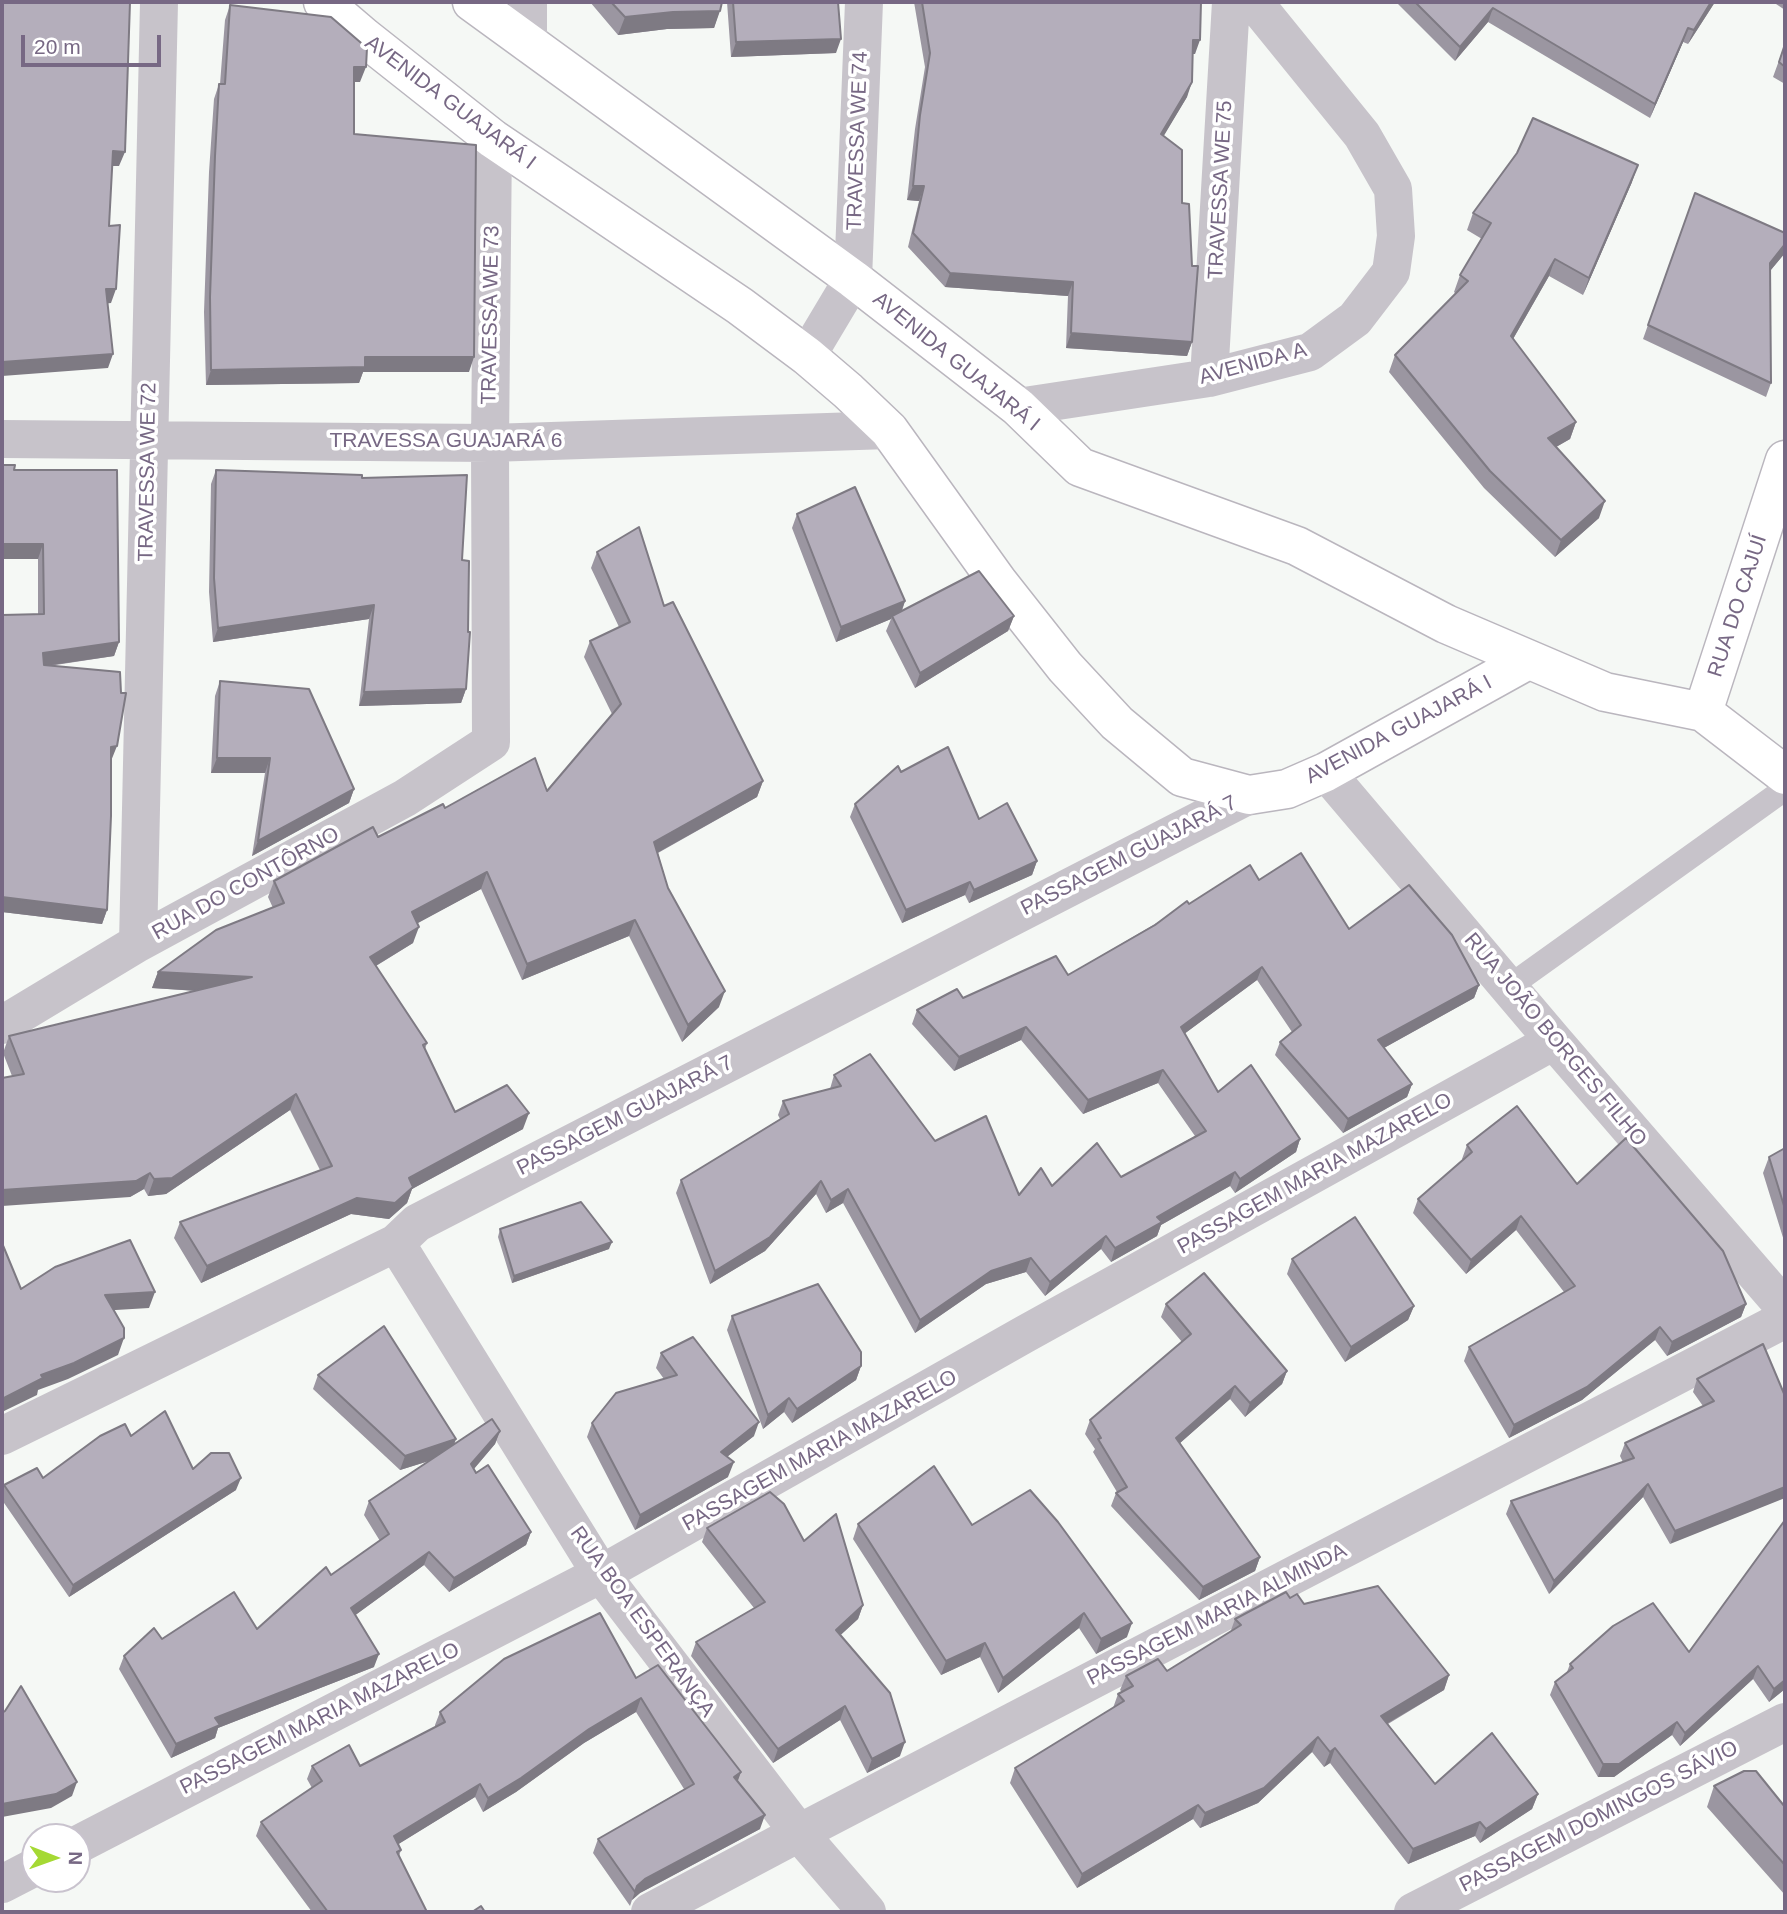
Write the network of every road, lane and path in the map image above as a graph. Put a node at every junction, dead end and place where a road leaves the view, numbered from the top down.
1 (159, 2) edge
2 (323, 2) edge
3 (472, 2) edge
4 (528, 2) edge
5 (864, 2) edge
6 (1231, 2) edge
7 (1254, 2) edge
8 (528, 43) junction
9 (493, 139) junction
10 (853, 279) junction
11 (807, 356) junction
12 (1209, 378) junction
13 (1018, 407) junction
14 (889, 430) junction
15 (2, 439) edge
16 (148, 442) junction
17 (490, 443) junction
18 (1785, 460) edge
19 (1528, 660) junction
20 (1703, 712) junction
21 (491, 742) joint
22 (1326, 772) junction
23 (1785, 775) edge
24 (1785, 789) edge
25 (1250, 795) junction
26 (138, 943) junction
27 (1510, 986) junction
28 (2, 1025) edge
29 (1554, 1041) junction
30 (396, 1243) junction
31 (1785, 1308) edge
32 (1785, 1319) edge
33 (2, 1436) edge
34 (601, 1574) junction
35 (1785, 1722) edge
36 (799, 1833) junction
37 (91, 1838) edge
38 (21, 1874) edge
39 (2, 1884) edge
40 (650, 1912) edge
41 (867, 1912) edge
42 (1413, 1912) edge

1 - 16 street, TRAVESSA WE 72
2 - 9 main road, AVENIDA GUAJARÁ I
3 - 8 main road, AVENIDA GUAJARÁ I
4 - 8 street
5 - 10 street, TRAVESSA WE 74
6 - 12 street, TRAVESSA WE 75
7 - 12 street, AVENIDA A
8 - 10 main road, AVENIDA GUAJARÁ I
9 - 11 main road, AVENIDA GUAJARÁ I
9 - 17 street, TRAVESSA WE 73
10 - 11 street
10 - 13 main road, AVENIDA GUAJARÁ I
11 - 14 main road, AVENIDA GUAJARÁ I
12 - 13 street, AVENIDA A
13 - 19 main road, AVENIDA GUAJARÁ I
14 - 17 street, TRAVESSA GUAJARÁ 6
14 - 25 main road, AVENIDA GUAJARÁ I
15 - 16 street, TRAVESSA GUAJARÁ 6
16 - 17 street, TRAVESSA GUAJARÁ 6
16 - 26 street, TRAVESSA WE 72
17 - 21 street, TRAVESSA WE 73
18 - 20 main road, RUA DO CAJUÍ
19 - 20 main road
19 - 22 main road, AVENIDA GUAJARÁ I
20 - 23 main road
21 - 26 street, RUA DO CONTÔRNO
22 - 25 main road, AVENIDA GUAJARÁ I
22 - 27 street, RUA JOÃO BORGES FILHO
24 - 27 lane
25 - 30 street, PASSAGEM GUAJARÁ 7
26 - 28 street, RUA DO CONTÔRNO
27 - 29 street, RUA JOÃO BORGES FILHO
29 - 31 street, RUA JOÃO BORGES FILHO
29 - 34 street, PASSAGEM MARIA MAZARELO
30 - 33 street, PASSAGEM GUAJARÁ 7
30 - 34 street, RUA BOA ESPERANÇA
32 - 36 street, PASSAGEM MARIA ALMINDA
34 - 36 street, RUA BOA ESPERANÇA
34 - 37 street, PASSAGEM MARIA MAZARELO
35 - 42 street, PASSAGEM DOMINGOS SÁVIO
36 - 40 street, PASSAGEM MARIA ALMINDA
36 - 41 street, RUA BOA ESPERANÇA
38 - 39 street

